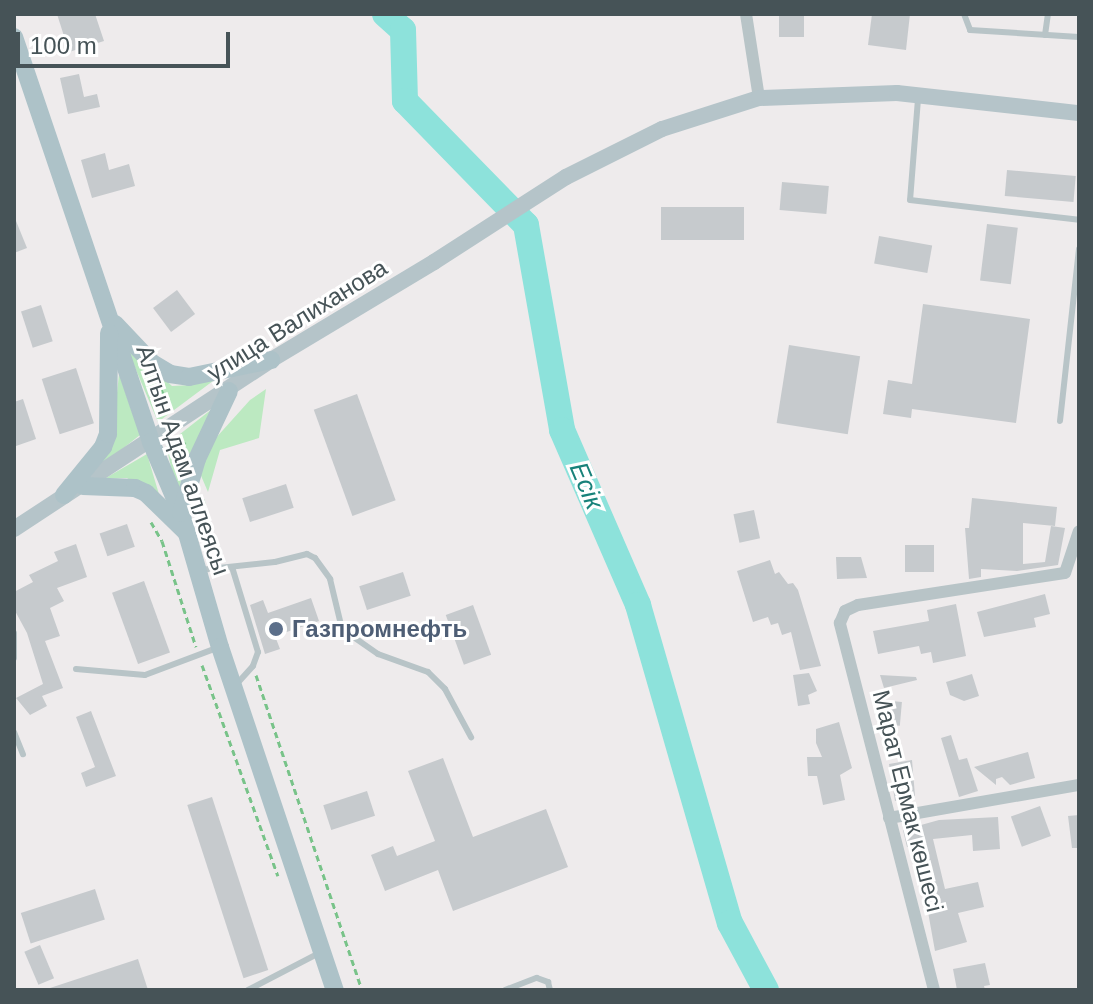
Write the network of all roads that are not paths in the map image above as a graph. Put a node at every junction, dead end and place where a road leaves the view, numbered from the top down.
1 (746, 14) edge
2 (964, 14) edge
3 (1048, 14) edge
4 (1045, 35) junction
5 (14, 37) edge
6 (1079, 37) edge
7 (918, 95) junction
8 (759, 98) junction
9 (1079, 113) edge
10 (1079, 220) edge
11 (1079, 249) edge
12 (110, 318) junction
13 (271, 360) junction
14 (229, 391) junction
15 (1060, 421) dead end
16 (151, 442) junction
17 (83, 486) junction
18 (64, 495) junction
19 (181, 513) junction
20 (14, 529) edge
21 (1079, 531) edge
22 (188, 534) junction
23 (232, 567) junction
24 (196, 570) junction
25 (14, 633) edge
26 (220, 647) junction
27 (14, 658) edge
28 (76, 669) dead end
29 (234, 687) junction
30 (14, 732) edge
31 (471, 737) dead end
32 (23, 754) dead end
33 (1079, 785) edge
34 (889, 818) junction
35 (322, 951) junction
36 (248, 990) edge
37 (335, 990) edge
38 (505, 990) edge
39 (550, 990) edge
40 (934, 990) edge

1 - 8 street
2 - 4 lane
3 - 4 lane
4 - 6 lane
5 - 12 main road, Алтын Адам аллеясы
7 - 8 main road, улица Валиханова
7 - 9 main road, улица Валиханова
7 - 10 lane
8 - 13 main road, улица Валиханова
11 - 15 lane
12 - 13 main road
12 - 16 main road, Алтын Адам аллеясы
12 - 18 main road
13 - 14 main road, улица Валиханова
14 - 16 main road, улица Валиханова
14 - 19 main road
16 - 17 main road, улица Валиханова
16 - 19 main road, Алтын Адам аллеясы
17 - 18 main road, улица Валиханова
17 - 22 main road
18 - 20 main road, улица Валиханова
19 - 22 main road, Алтын Адам аллеясы
21 - 34 street, Марат Ермак көшесі
22 - 24 main road, Алтын Адам аллеясы
23 - 24 lane
23 - 29 lane
23 - 31 lane
24 - 26 main road, Алтын Адам аллеясы
25 - 27 lane
26 - 28 lane
26 - 29 main road, Алтын Адам аллеясы
29 - 35 main road, Алтын Адам аллеясы
30 - 32 lane
33 - 34 street
34 - 40 street, Марат Ермак көшесі
35 - 36 lane
35 - 37 main road, Алтын Адам аллеясы
38 - 39 lane

